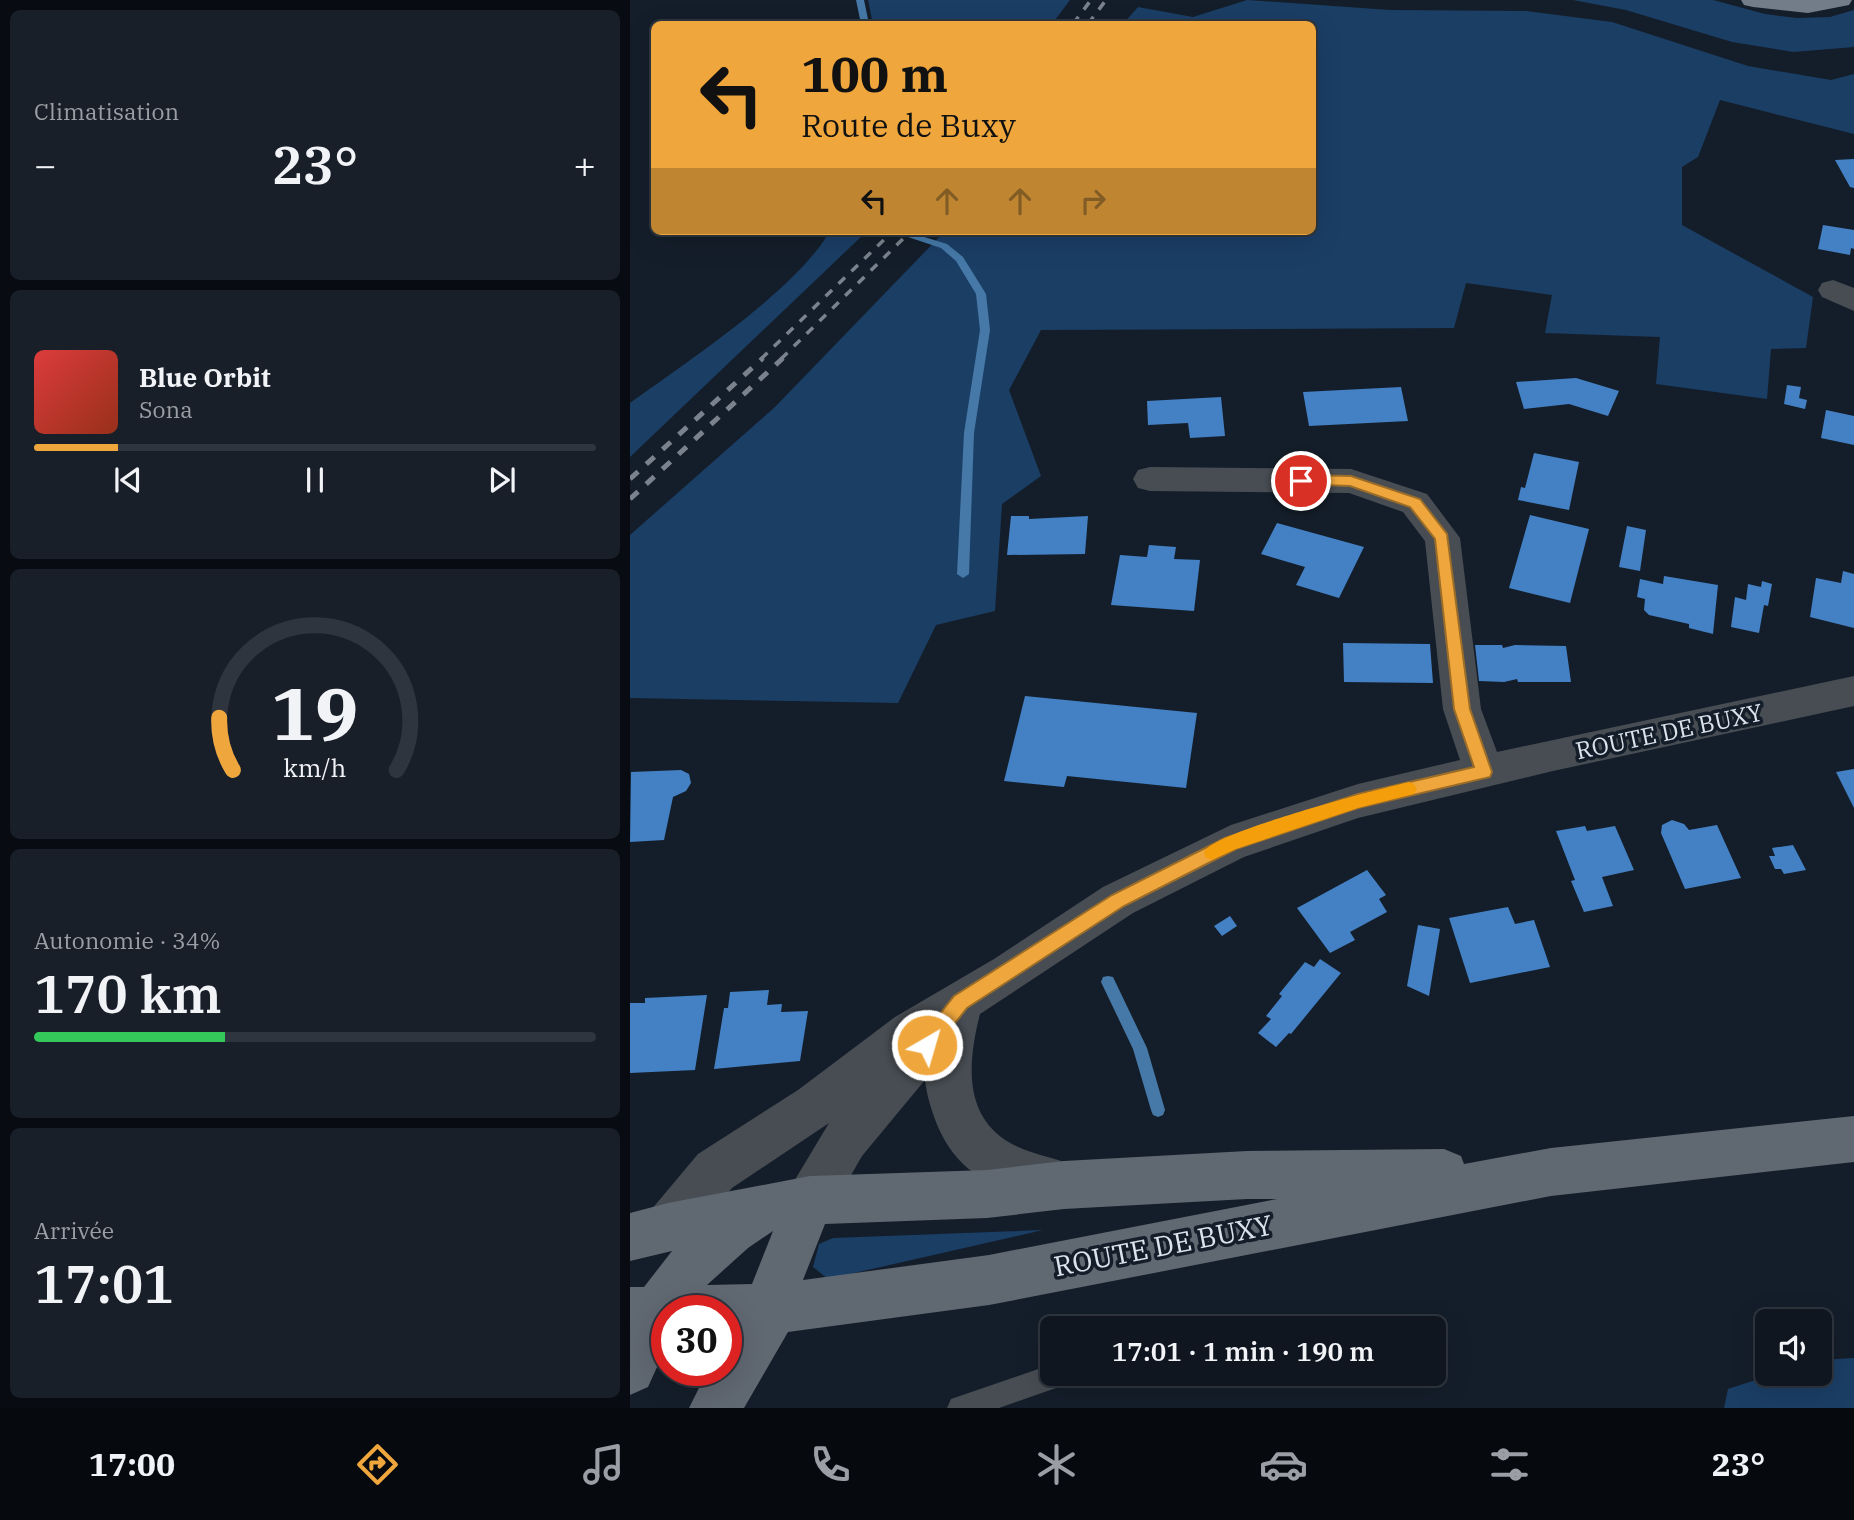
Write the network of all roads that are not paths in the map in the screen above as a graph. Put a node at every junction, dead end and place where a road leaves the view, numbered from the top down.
1 (1753, 0) edge
2 (1840, 0) edge
3 (1150, 479) dead end
4 (1854, 691) edge
5 (1484, 772) junction
6 (961, 1002) junction
7 (1854, 1139) edge
8 (1551, 1172) junction
9 (1064, 1185) junction
10 (810, 1200) junction
11 (761, 1209) junction
12 (649, 1232) edge
13 (773, 1309) junction
14 (643, 1311) edge
15 (630, 1369) edge
16 (1040, 1382) edge
17 (715, 1408) edge
18 (960, 1408) edge

1 - 2 main road
3 - 5 street
4 - 5 street, ROUTE DE BUXY
5 - 6 street, ROUTE DE BUXY
6 - 9 street, ROUTE DE BUXY
6 - 10 street, ROUTE DE BUXY
6 - 12 street, ROUTE DE BUXY
7 - 8 main road, ROUTE DE BUXY
8 - 9 main road, ROUTE DE BUXY
8 - 13 main road, ROUTE DE BUXY
9 - 10 main road, ROUTE DE BUXY
10 - 11 main road, ROUTE DE BUXY
10 - 13 main road, ROUTE DE BUXY
11 - 12 main road, ROUTE DE BUXY
11 - 14 main road, ROUTE DE BUXY
13 - 14 main road, ROUTE DE BUXY
13 - 17 main road
14 - 15 main road
16 - 18 lane

